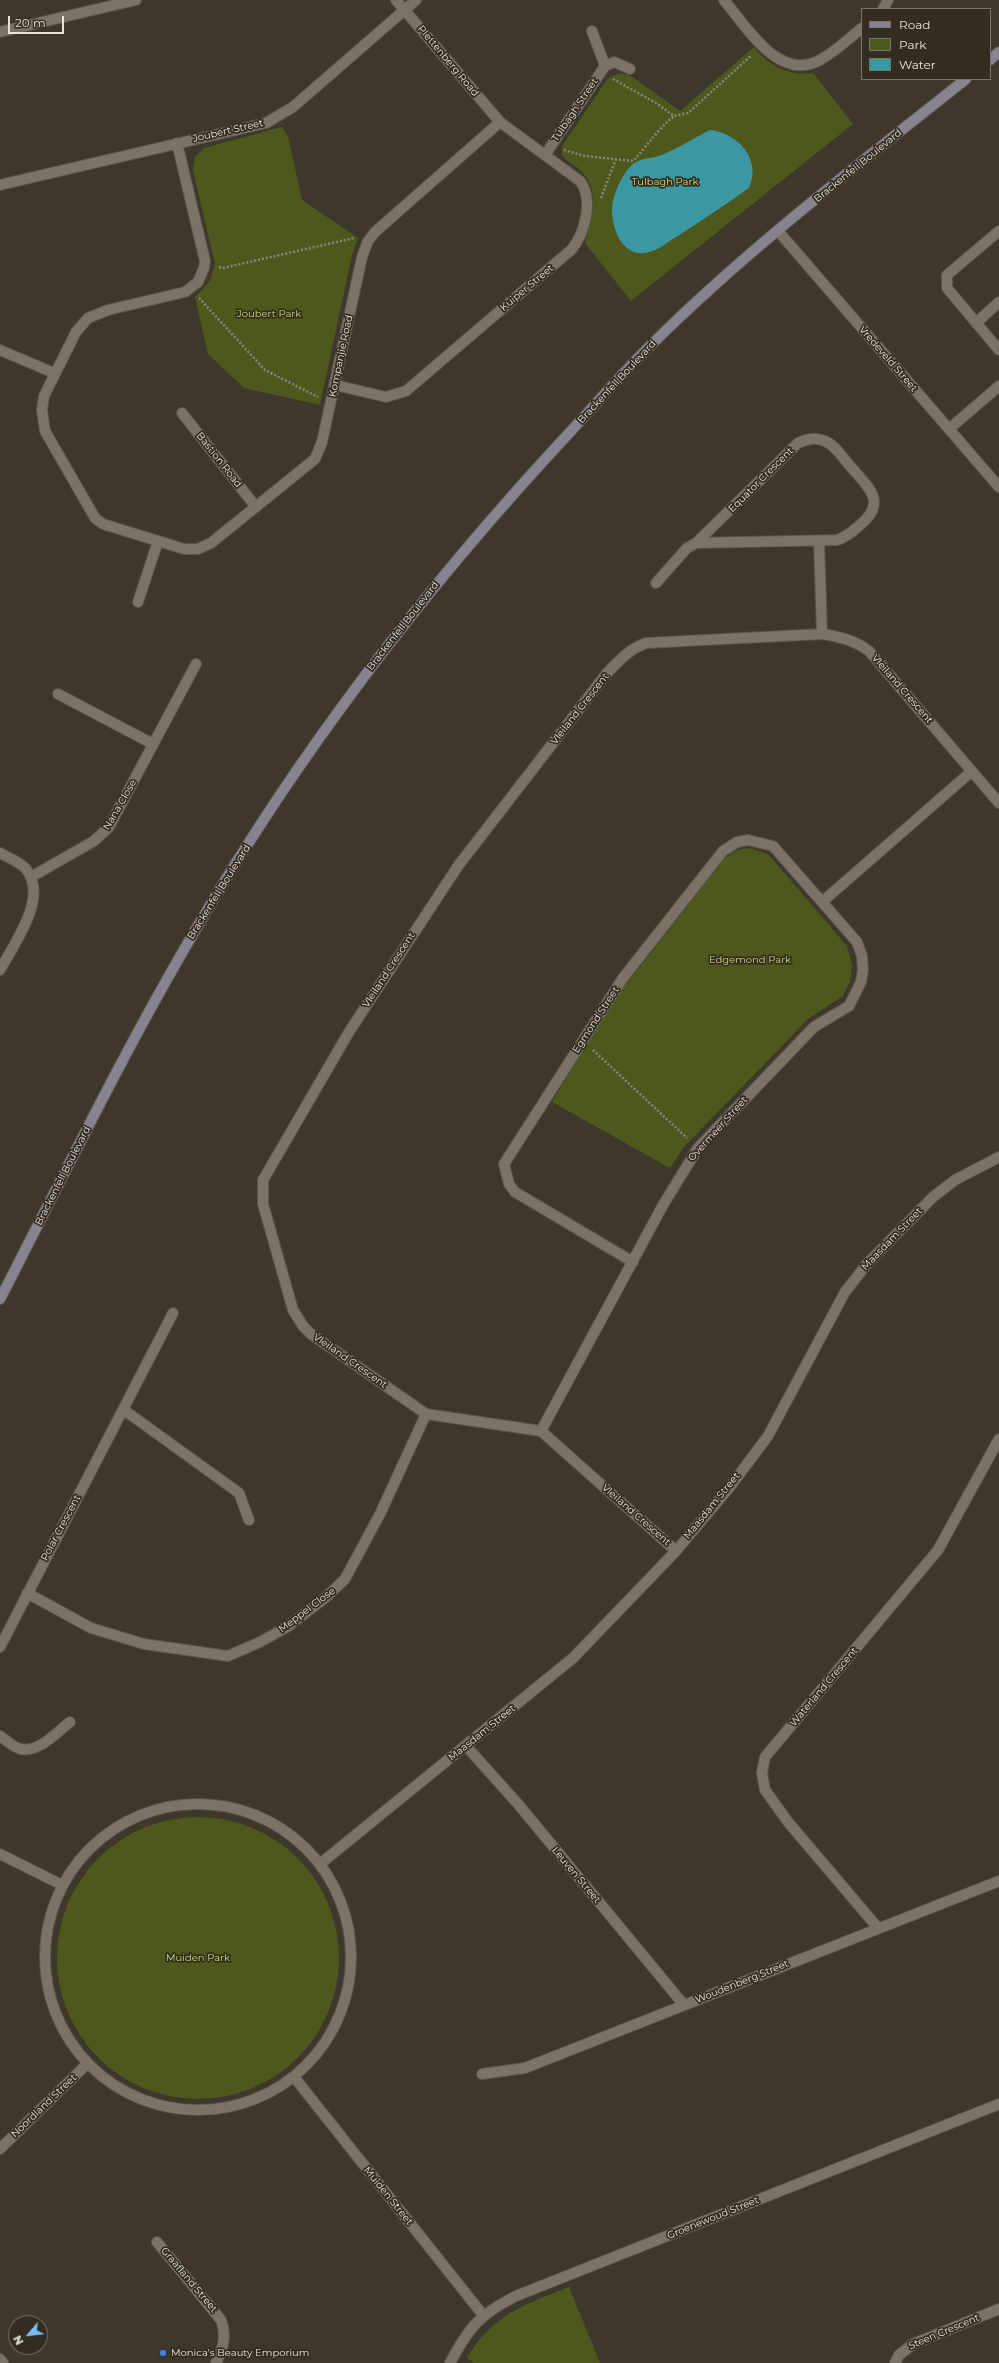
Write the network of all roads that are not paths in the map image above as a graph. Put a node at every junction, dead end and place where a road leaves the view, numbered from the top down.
1 (136, 0) edge
2 (396, 0) edge
3 (416, 0) edge
4 (724, 0) edge
5 (405, 10) junction
6 (861, 29) edge
7 (592, 31) dead end
8 (0, 32) edge
9 (999, 52) edge
10 (991, 59) edge
11 (606, 66) junction
12 (630, 69) dead end
13 (965, 80) edge
14 (500, 122) junction
15 (177, 143) junction
16 (545, 155) junction
17 (0, 185) edge
18 (778, 231) junction
19 (999, 231) edge
20 (999, 302) edge
21 (976, 322) junction
22 (0, 350) edge
23 (999, 350) edge
24 (54, 373) junction
25 (335, 386) junction
26 (999, 386) edge
27 (182, 413) dead end
28 (949, 429) junction
29 (999, 487) edge
30 (256, 507) junction
31 (158, 541) junction
32 (819, 541) junction
33 (696, 544) junction
34 (656, 582) dead end
35 (138, 602) dead end
36 (822, 634) junction
37 (196, 664) dead end
38 (58, 694) dead end
39 (153, 744) junction
40 (972, 772) junction
41 (999, 802) edge
42 (0, 853) edge
43 (31, 877) junction
44 (822, 902) junction
45 (0, 970) edge
46 (999, 1157) edge
47 (633, 1262) junction
48 (0, 1299) edge
49 (173, 1313) dead end
50 (124, 1410) junction
51 (426, 1414) junction
52 (541, 1431) junction
53 (999, 1439) edge
54 (249, 1520) dead end
55 (676, 1551) junction
56 (27, 1593) junction
57 (0, 1647) edge
58 (70, 1722) dead end
59 (0, 1736) edge
60 (466, 1746) junction
61 (0, 1854) edge
62 (320, 1864) junction
63 (999, 1880) edge
64 (62, 1885) junction
65 (878, 1928) junction
66 (684, 2005) junction
67 (88, 2063) junction
68 (482, 2074) dead end
69 (294, 2077) junction
70 (999, 2104) edge
71 (0, 2148) edge
72 (157, 2242) dead end
73 (999, 2309) edge
74 (483, 2315) junction
75 (0, 2359) edge
76 (3, 2363) edge
77 (216, 2363) edge
78 (450, 2363) edge
79 (895, 2363) edge

1 - 8 street
2 - 5 street, Plettenberg Road
3 - 5 street, Joubert Street
4 - 6 street
5 - 14 street, Plettenberg Road
5 - 15 street, Joubert Street
7 - 11 street
9 - 10 street
11 - 12 street
11 - 16 street, Tulbagh Street
13 - 18 street, Brackenfell Boulevard
14 - 16 street, Kuiper Street
14 - 25 street, Kompanjie Road
15 - 17 street, Joubert Street
15 - 24 street, Kompanjie Road
16 - 25 street, Kuiper Street
18 - 28 street, Vredeveld Street
18 - 48 street, Brackenfell Boulevard
19 - 21 street
20 - 21 street
21 - 23 street
22 - 24 street
24 - 31 street, Kompanjie Road
25 - 30 street, Kompanjie Road
26 - 28 street
27 - 30 street, Bastion Road
28 - 29 street, Vredeveld Street
30 - 31 street, Kompanjie Road
31 - 35 street
32 - 33 street, Equator Crescent
32 - 33 street, Equator Crescent
32 - 36 street
33 - 34 street, Equator Crescent
36 - 40 street, Vleiland Crescent
36 - 51 street, Vleiland Crescent
37 - 39 street, Nana Close
38 - 39 street
39 - 43 street, Nana Close
40 - 41 street, Vleiland Crescent
40 - 44 street
42 - 43 street
43 - 45 street
44 - 47 street, Overmeer Street
44 - 47 street, Egmond Street
46 - 55 street, Maasdam Street
47 - 52 street, Overmeer Street
49 - 50 street, Polar Crescent
50 - 54 street
50 - 56 street, Polar Crescent
51 - 52 street, Vleiland Crescent
51 - 56 street, Meppel Close
52 - 55 street, Vleiland Crescent
53 - 65 street, Waterland Crescent
55 - 60 street, Maasdam Street
56 - 57 street, Polar Crescent
58 - 59 street
60 - 62 street, Maasdam Street
60 - 66 street, Leuven Street
61 - 64 street
62 - 64 street
62 - 69 street
63 - 65 street, Woudenberg Street
64 - 67 street
65 - 66 street, Woudenberg Street
66 - 68 street, Woudenberg Street
67 - 69 street
67 - 71 street, Noordland Street
69 - 74 street, Muiden Street
70 - 74 street, Groenewoud Street
72 - 77 street, Graafland Street
73 - 79 street, Steen Crescent
74 - 78 street, Groenewoud Street
75 - 76 street

